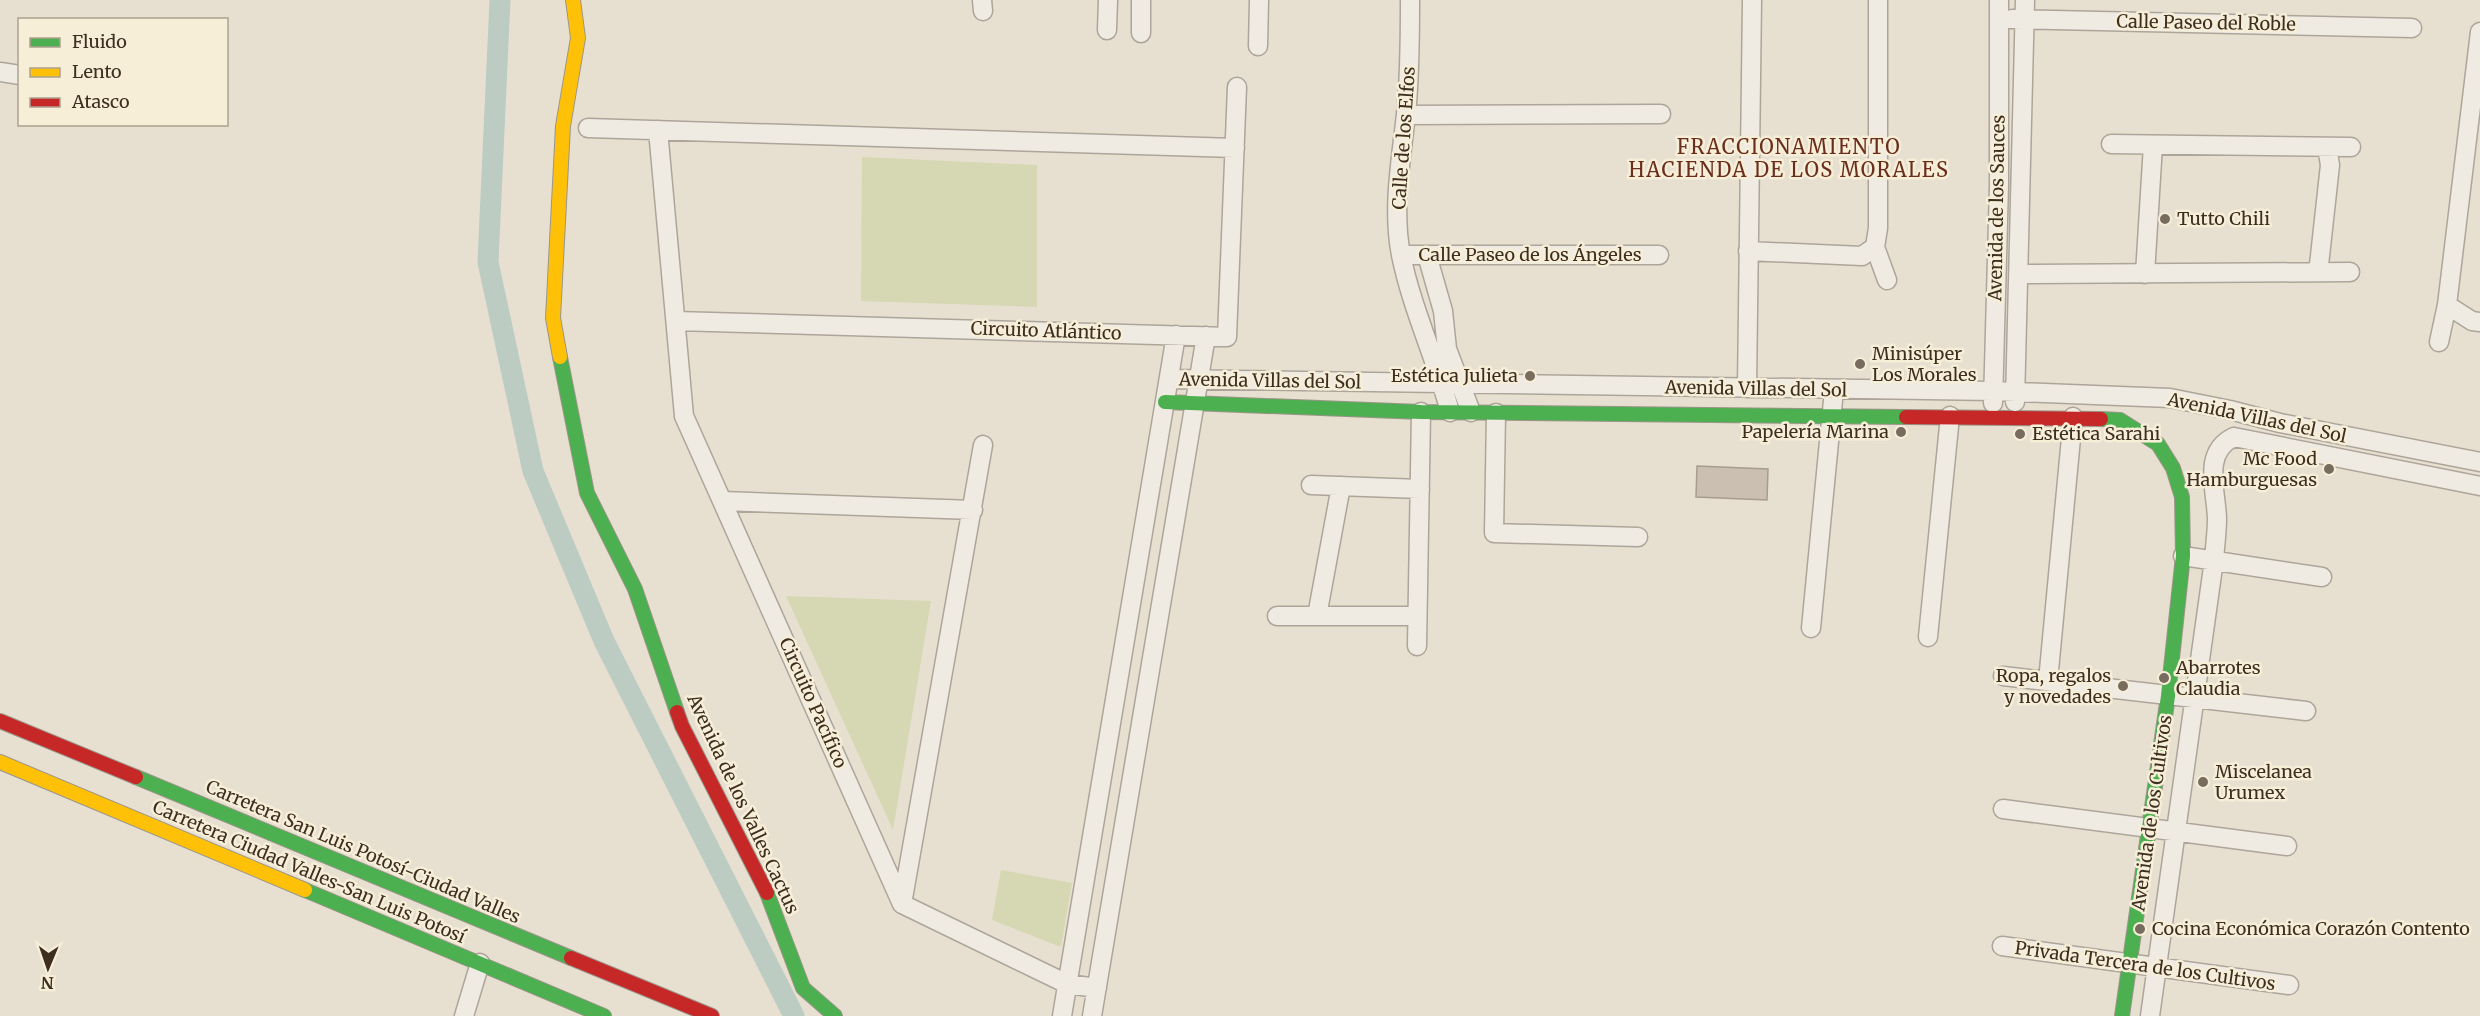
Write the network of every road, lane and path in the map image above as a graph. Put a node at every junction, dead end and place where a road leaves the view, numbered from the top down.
1 (573, 0) edge
2 (1108, 0) edge
3 (1141, 0) edge
4 (1259, 0) edge
5 (1410, 0) edge
6 (1752, 0) edge
7 (1878, 0) edge
8 (1999, 0) edge
9 (2025, 0) edge
10 (1999, 18) junction
11 (2024, 19) junction
12 (2412, 28) dead end
13 (1107, 30) dead end
14 (2480, 32) edge
15 (1141, 33) dead end
16 (1258, 46) dead end
17 (0, 72) edge
18 (18, 75) edge
19 (1237, 87) dead end
20 (1661, 114) dead end
21 (1406, 115) junction
22 (588, 128) dead end
23 (658, 130) junction
24 (2111, 144) dead end
25 (2153, 145) junction
26 (2326, 147) junction
27 (2351, 147) dead end
28 (1235, 148) junction
29 (1875, 247) junction
30 (1748, 251) junction
31 (1401, 255) junction
32 (1427, 255) junction
33 (1659, 255) dead end
34 (2315, 272) junction
35 (2350, 272) dead end
36 (2019, 274) junction
37 (2145, 274) junction
38 (1887, 280) dead end
39 (2447, 305) junction
40 (676, 321) junction
41 (2480, 322) edge
42 (1176, 335) junction
43 (1206, 336) junction
44 (2439, 342) dead end
45 (1169, 379) junction
46 (1200, 379) junction
47 (1452, 384) junction
48 (1747, 388) junction
49 (1834, 390) junction
50 (1993, 391) junction
51 (2015, 392) junction
52 (1165, 402) junction
53 (1196, 403) junction
54 (2230, 410) junction
55 (1421, 412) junction
56 (1450, 412) junction
57 (1471, 412) junction
58 (1496, 412) junction
59 (1950, 416) junction
60 (1992, 416) junction
61 (2014, 416) junction
62 (1831, 417) junction
63 (2073, 417) junction
64 (2120, 420) joint
65 (2234, 437) junction
66 (2376, 442) junction
67 (983, 445) dead end
68 (2480, 462) edge
69 (2370, 464) junction
70 (1311, 485) dead end
71 (1341, 486) junction
72 (2480, 486) edge
73 (1420, 489) junction
74 (723, 501) junction
75 (973, 510) junction
76 (1638, 537) dead end
77 (2183, 556) junction
78 (2214, 560) junction
79 (2322, 576) dead end
80 (1277, 616) dead end
81 (1317, 616) junction
82 (1417, 616) junction
83 (1811, 628) dead end
84 (1928, 637) dead end
85 (1417, 646) dead end
86 (2003, 676) dead end
87 (2048, 681) junction
88 (2168, 696) junction
89 (2196, 698) junction
90 (2306, 711) dead end
91 (0, 721) edge
92 (1108, 739) junction
93 (1137, 744) junction
94 (0, 762) edge
95 (2003, 809) dead end
96 (2150, 828) junction
97 (2178, 832) junction
98 (2287, 846) dead end
99 (902, 904) junction
100 (2002, 946) dead end
101 (480, 963) junction
102 (2130, 963) junction
103 (2157, 967) junction
104 (1067, 984) junction
105 (2289, 985) dead end
106 (1097, 988) junction
107 (464, 1016) edge
108 (604, 1016) edge
109 (712, 1016) edge
110 (835, 1016) edge
111 (1062, 1016) edge
112 (1092, 1016) edge
113 (2122, 1016) edge
114 (2150, 1016) edge

1 - 110 street, Avenida de los Valles Cactus
2 - 13 street
3 - 15 street
4 - 16 street
5 - 21 street, Calle de los Elfos
6 - 30 street
7 - 29 street
8 - 10 street, Avenida de los Sauces
9 - 11 street, Avenida de los Sauces
10 - 11 street, Calle Paseo del Roble
10 - 50 street, Avenida de los Sauces
11 - 12 street, Calle Paseo del Roble
11 - 36 street, Avenida de los Sauces
14 - 39 street
17 - 18 street
19 - 28 street, Circuito Atlántico
20 - 21 street
21 - 31 street, Calle de los Elfos
22 - 23 street
23 - 28 street
23 - 40 street
24 - 25 street
25 - 26 street
25 - 37 street
26 - 27 street
26 - 34 street
28 - 43 street, Circuito Atlántico
29 - 30 street
29 - 38 street
30 - 48 street
31 - 32 street, Calle Paseo de los Ángeles
31 - 47 street, Calle de los Elfos
32 - 33 street, Calle Paseo de los Ángeles
32 - 47 street, Calle de los Elfos
34 - 35 street
34 - 37 street
36 - 37 street
36 - 51 street, Avenida de los Sauces
39 - 41 street
39 - 44 street
40 - 42 street, Circuito Atlántico
40 - 74 street, Circuito Pacífico
42 - 43 street, Circuito Atlántico
42 - 45 street
43 - 46 street
45 - 46 street, Avenida Villas del Sol
45 - 52 street
46 - 47 street, Avenida Villas del Sol
46 - 53 street
47 - 48 street, Avenida Villas del Sol
47 - 56 street, Calle de los Elfos
47 - 57 street, Calle de los Elfos
48 - 49 street, Avenida Villas del Sol
49 - 50 street, Avenida Villas del Sol
49 - 62 street
50 - 51 street, Avenida Villas del Sol
50 - 60 street, Avenida de los Sauces
51 - 54 street, Avenida Villas del Sol
51 - 61 street, Avenida de los Sauces
52 - 53 street, Avenida Villas del Sol
52 - 92 street
53 - 55 street, Avenida Villas del Sol
53 - 93 street
54 - 65 street
54 - 66 street, Avenida Villas del Sol
55 - 56 street, Avenida Villas del Sol
55 - 73 street
56 - 57 street, Avenida Villas del Sol
57 - 58 street, Avenida Villas del Sol
58 - 62 street, Avenida Villas del Sol
58 - 76 street
59 - 60 street, Avenida Villas del Sol
59 - 62 street, Avenida Villas del Sol
59 - 84 street
60 - 61 street, Avenida Villas del Sol
61 - 63 street, Avenida Villas del Sol
62 - 83 street
63 - 64 street, Avenida Villas del Sol
63 - 87 street
64 - 77 street, Avenida de los Cultivos
65 - 69 street, Avenida Villas del Sol
65 - 78 street, Avenida de los Cultivos
66 - 68 street, Avenida Villas del Sol
66 - 69 street
67 - 75 street
69 - 72 street, Avenida Villas del Sol
70 - 71 street
71 - 73 street
71 - 81 street
73 - 82 street
74 - 75 street
74 - 99 street, Circuito Pacífico
75 - 99 street
77 - 78 street
77 - 88 street, Avenida de los Cultivos
78 - 79 street
78 - 89 street, Avenida de los Cultivos
80 - 81 street
81 - 82 street
82 - 85 street
86 - 87 street
87 - 88 street
88 - 89 street
88 - 96 street, Avenida de los Cultivos
89 - 90 street
89 - 97 street, Avenida de los Cultivos
91 - 109 street, Carretera San Luis Potosí-Ciudad Valles
92 - 93 street
92 - 104 street
93 - 106 street
94 - 101 street, Carretera Ciudad Valles-San Luis Potosí
95 - 96 street
96 - 97 street
96 - 102 street, Avenida de los Cultivos
97 - 98 street
97 - 103 street, Avenida de los Cultivos
99 - 104 street
100 - 102 street, Privada Tercera de los Cultivos
101 - 107 street
101 - 108 street, Carretera Ciudad Valles-San Luis Potosí
102 - 103 street, Privada Tercera de los Cultivos
102 - 113 street, Avenida de los Cultivos
103 - 105 street, Privada Tercera de los Cultivos
103 - 114 street, Avenida de los Cultivos
104 - 106 street
104 - 111 street
106 - 112 street

